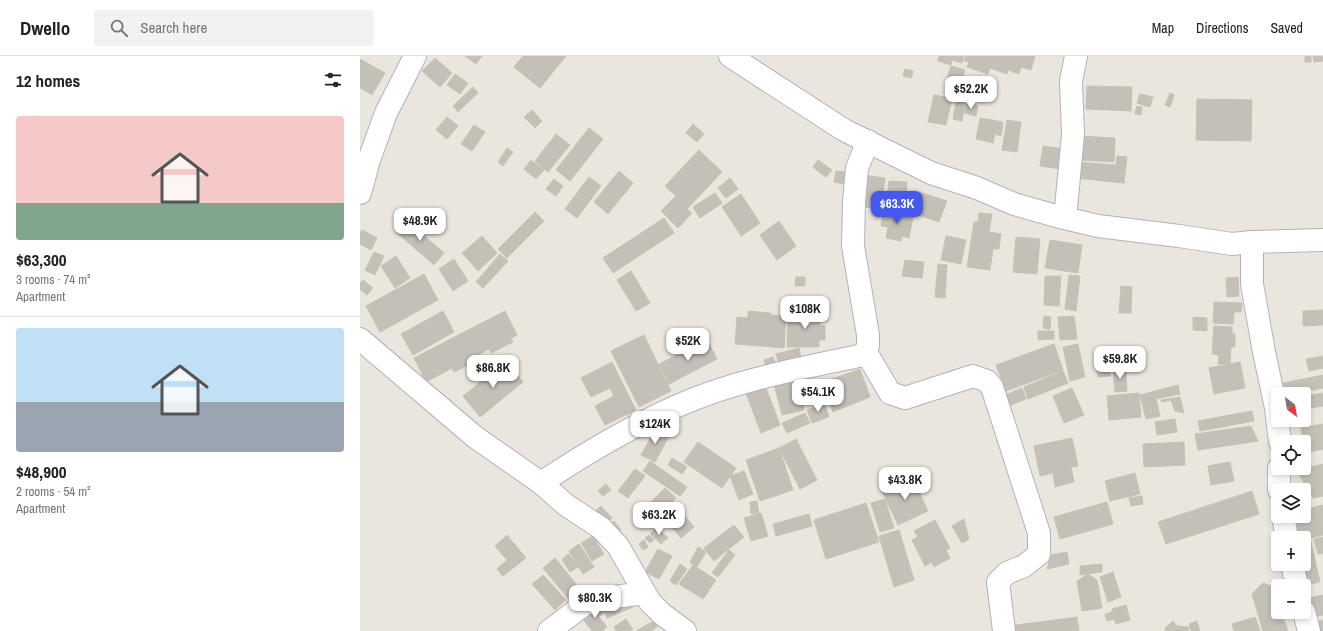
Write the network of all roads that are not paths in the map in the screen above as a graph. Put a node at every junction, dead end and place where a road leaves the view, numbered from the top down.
1 (416, 56) edge
2 (730, 56) edge
3 (1076, 56) edge
4 (868, 141) junction
5 (360, 193) edge
6 (1065, 218) junction
7 (1323, 240) edge
8 (1252, 242) junction
9 (360, 339) edge
10 (866, 352) junction
11 (1279, 435) edge
12 (541, 483) junction
13 (644, 593) junction
14 (1306, 619) edge
15 (549, 631) edge
16 (685, 631) edge
17 (1004, 631) edge
18 (1309, 631) edge

1 - 5 street
2 - 4 street
3 - 6 street
4 - 6 street
4 - 10 street
6 - 8 street
7 - 8 street
8 - 11 street
9 - 12 street
10 - 12 street
10 - 17 street
12 - 13 street
13 - 15 street
13 - 16 street
14 - 18 street

